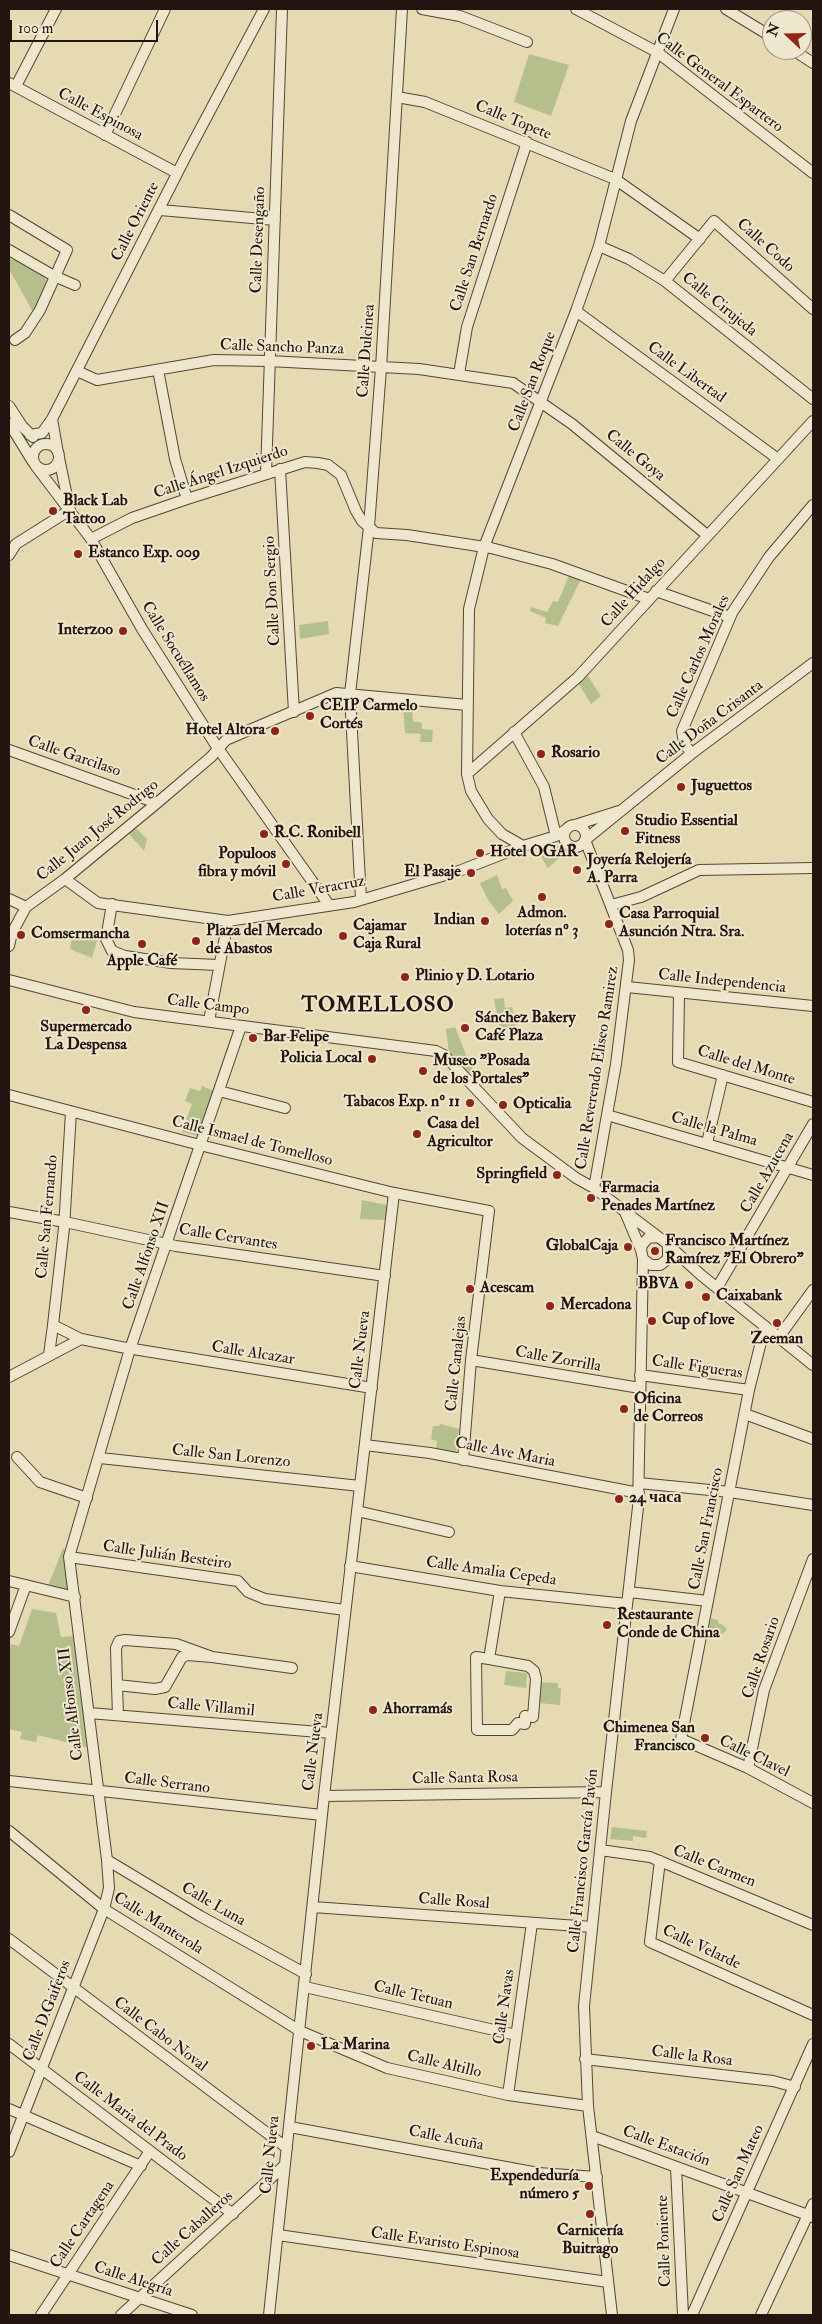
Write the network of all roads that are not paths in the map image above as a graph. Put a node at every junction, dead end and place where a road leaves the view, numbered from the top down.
1 (56, 9) edge
2 (165, 9) edge
3 (264, 9) edge
4 (282, 9) edge
5 (402, 9) edge
6 (422, 9) edge
7 (576, 9) edge
8 (674, 9) edge
9 (726, 9) edge
10 (587, 12) edge
11 (762, 31) edge
12 (527, 42) dead end
13 (657, 52) junction
14 (12, 84) edge
15 (397, 97) junction
16 (105, 135) junction
17 (527, 142) junction
18 (177, 173) junction
19 (813, 173) edge
20 (615, 179) junction
21 (160, 210) junction
22 (9, 216) edge
23 (275, 220) junction
24 (700, 239) junction
25 (599, 246) junction
26 (9, 250) edge
27 (54, 276) junction
28 (665, 281) junction
29 (75, 285) dead end
30 (813, 309) edge
31 (576, 311) junction
32 (15, 340) dead end
33 (269, 361) junction
34 (381, 368) junction
35 (158, 370) junction
36 (77, 371) junction
37 (459, 374) junction
38 (813, 399) edge
39 (542, 402) junction
40 (9, 406) edge
41 (52, 419) junction
42 (813, 421) edge
43 (9, 423) edge
44 (30, 435) junction
45 (45, 444) junction
46 (59, 456) junction
47 (778, 459) junction
48 (34, 464) junction
49 (280, 469) junction
50 (266, 473) junction
51 (187, 499) junction
52 (813, 505) edge
53 (70, 510) junction
54 (369, 527) junction
55 (707, 535) junction
56 (91, 539) junction
57 (484, 547) junction
58 (9, 555) edge
59 (652, 595) junction
60 (730, 617) junction
61 (813, 663) edge
62 (350, 694) junction
63 (467, 705) junction
64 (294, 712) junction
65 (514, 732) junction
66 (217, 747) junction
67 (9, 750) edge
68 (691, 754) junction
69 (467, 774) junction
70 (157, 803) junction
71 (627, 808) junction
72 (571, 827) junction
73 (556, 836) junction
74 (585, 840) junction
75 (523, 846) junction
76 (813, 868) edge
77 (65, 879) junction
78 (9, 899) edge
79 (361, 900) junction
80 (112, 904) junction
81 (329, 905) junction
82 (611, 905) junction
83 (26, 908) junction
84 (228, 921) junction
85 (9, 946) edge
86 (219, 966) junction
87 (9, 980) edge
88 (627, 987) junction
89 (679, 993) junction
90 (813, 1006) edge
91 (209, 1021) junction
92 (241, 1026) junction
93 (723, 1075) junction
94 (219, 1091) junction
95 (9, 1095) edge
96 (813, 1102) edge
97 (284, 1108) dead end
98 (71, 1112) junction
99 (607, 1114) junction
100 (813, 1124) edge
101 (706, 1144) junction
102 (200, 1145) junction
103 (789, 1168) junction
104 (813, 1175) edge
105 (594, 1188) junction
106 (394, 1193) junction
107 (624, 1211) junction
108 (9, 1212) edge
109 (489, 1212) joint
110 (65, 1222) junction
111 (665, 1243) junction
112 (167, 1244) junction
113 (642, 1255) junction
114 (385, 1276) junction
115 (717, 1288) junction
116 (813, 1290) edge
117 (53, 1325) junction
118 (765, 1326) junction
119 (779, 1337) junction
120 (81, 1339) junction
121 (130, 1349) junction
122 (49, 1355) junction
123 (471, 1360) junction
124 (813, 1365) edge
125 (640, 1375) junction
126 (9, 1376) edge
127 (372, 1388) junction
128 (640, 1388) junction
129 (748, 1390) junction
130 (745, 1414) junction
131 (813, 1439) edge
132 (365, 1444) junction
133 (18, 1457) dead end
134 (100, 1458) junction
135 (463, 1460) junction
136 (360, 1486) junction
137 (639, 1488) junction
138 (730, 1492) junction
139 (87, 1498) junction
140 (813, 1505) edge
141 (357, 1511) junction
142 (449, 1532) dead end
143 (69, 1557) junction
144 (813, 1559) edge
145 (350, 1566) junction
146 (9, 1581) edge
147 (26, 1585) junction
148 (500, 1591) junction
149 (629, 1592) junction
150 (75, 1597) junction
151 (708, 1601) junction
152 (628, 1604) junction
153 (345, 1610) junction
154 (9, 1632) edge
155 (212, 1657) junction
156 (489, 1659) junction
157 (292, 1668) dead end
158 (117, 1685) junction
159 (88, 1713) junction
160 (118, 1715) junction
161 (331, 1733) junction
162 (681, 1739) joint
163 (748, 1768) junction
164 (9, 1781) edge
165 (98, 1791) junction
166 (606, 1792) junction
167 (324, 1796) junction
168 (812, 1800) edge
169 (322, 1815) junction
170 (9, 1831) edge
171 (600, 1850) junction
172 (107, 1860) junction
173 (660, 1861) junction
174 (313, 1907) junction
175 (104, 1908) junction
176 (532, 1923) junction
177 (813, 1925) edge
178 (592, 1927) junction
179 (11, 1946) edge
180 (306, 1974) junction
181 (304, 1987) junction
182 (73, 1988) junction
183 (813, 2015) edge
184 (300, 2031) junction
185 (516, 2035) junction
186 (9, 2044) edge
187 (813, 2044) edge
188 (586, 2059) junction
189 (41, 2069) junction
190 (795, 2087) junction
191 (508, 2095) junction
192 (588, 2106) junction
193 (9, 2109) edge
194 (23, 2116) junction
195 (290, 2127) junction
196 (592, 2136) junction
197 (287, 2148) junction
198 (150, 2151) junction
199 (9, 2152) edge
200 (285, 2165) junction
201 (141, 2166) junction
202 (676, 2166) junction
203 (598, 2177) junction
204 (748, 2193) junction
205 (813, 2204) edge
206 (233, 2214) junction
207 (811, 2216) edge
208 (278, 2235) junction
209 (9, 2255) edge
210 (68, 2275) junction
211 (608, 2282) junction
212 (140, 2298) junction
213 (186, 2314) edge
214 (41, 2315) edge
215 (121, 2315) edge
216 (269, 2315) edge
217 (612, 2315) edge
218 (682, 2315) edge
219 (692, 2315) edge
220 (762, 2315) edge

1 - 14 street
2 - 16 street
3 - 18 street, Calle Oriente
4 - 23 street, Calle Desengaño
5 - 15 street, Calle Dulcinea
6 - 12 street
7 - 10 street, Calle General Espartero
8 - 13 street, Calle San Roque
9 - 11 street
10 - 13 street, Calle General Espartero
13 - 19 street, Calle General Espartero
13 - 20 street, Calle San Roque
14 - 16 street, Calle Espinosa
15 - 17 street, Calle Topete
15 - 34 street, Calle Dulcinea
16 - 18 street, Calle Espinosa
17 - 20 street, Calle Topete
17 - 37 street, Calle San Bernardo
18 - 21 street, Calle Oriente
20 - 24 street
20 - 25 street, Calle San Roque
21 - 23 street
21 - 36 street, Calle Oriente
22 - 27 street
23 - 33 street, Calle Desengaño
24 - 28 street, Calle Codo
24 - 30 street, Calle Codo
25 - 28 street, Calle Cirujeda
25 - 31 street, Calle San Roque
26 - 27 street
27 - 29 street
27 - 32 street
28 - 38 street, Calle Cirujeda
31 - 39 street, Calle San Roque
31 - 47 street, Calle Libertad
33 - 34 street, Calle Sancho Panza
33 - 35 street, Calle Sancho Panza
33 - 50 street, Calle Desengaño
34 - 37 street, Calle Sancho Panza
34 - 54 street, Calle Dulcinea
35 - 36 street, Calle Sancho Panza
35 - 51 street
36 - 41 street, Calle Oriente
37 - 39 street, Calle Sancho Panza
39 - 55 street, Calle Goya
39 - 57 street, Calle San Roque
40 - 44 street
41 - 44 street
41 - 46 street
42 - 47 street, Calle Hidalgo
43 - 48 street, Calle Socuéllamos
44 - 45 street
45 - 46 street
45 - 48 street
46 - 48 street
46 - 53 street, Calle Socuéllamos
47 - 55 street, Calle Hidalgo
48 - 53 street, Calle Socuéllamos
49 - 50 street, Calle Ángel Izquierdo
49 - 54 street, Calle Ángel Izquierdo
49 - 64 street, Calle Don Sergio
50 - 51 street, Calle Ángel Izquierdo
51 - 56 street, Calle Ángel Izquierdo
52 - 60 street, Calle Carlos Morales
53 - 56 street, Calle Socuéllamos
53 - 58 street
54 - 57 street
54 - 62 street, Calle Dulcinea
55 - 59 street, Calle Hidalgo
56 - 66 street, Calle Socuéllamos
57 - 59 street
57 - 63 street, Calle San Roque
59 - 60 street
59 - 65 street, Calle Hidalgo
60 - 68 street, Calle Carlos Morales
61 - 68 street, Calle Doña Crisanta
62 - 63 street, Calle Juan José Rodrigo
62 - 64 street, Calle Juan José Rodrigo
62 - 79 street, Calle Dulcinea
63 - 69 street, Calle San Roque
64 - 66 street, Calle Juan José Rodrigo
65 - 69 street, Calle Hidalgo
65 - 73 street
66 - 70 street, Calle Juan José Rodrigo
66 - 81 street, Calle Socuéllamos
67 - 70 street, Calle Garcilaso
68 - 71 street, Calle Doña Crisanta
69 - 75 street, Calle San Roque
70 - 77 street, Calle Juan José Rodrigo
71 - 72 street, Calle Doña Crisanta
71 - 74 street, Calle Doña Crisanta
72 - 73 street, Calle Veracruz
72 - 74 street
72 - 74 street
73 - 75 street, Calle Veracruz
74 - 82 street, Calle Reverendo Eliseo Ramirez
75 - 79 street, Calle Veracruz
76 - 82 street
77 - 80 street, Calle Veracruz
77 - 83 street, Calle Juan José Rodrigo
78 - 83 street
79 - 81 street, Calle Veracruz
80 - 84 street, Calle Veracruz
80 - 86 street
81 - 84 street, Calle Veracruz
82 - 88 street, Calle Reverendo Eliseo Ramirez
83 - 85 street, Calle Juan José Rodrigo
84 - 86 street
86 - 91 street
87 - 91 street, Calle Campo
88 - 89 street, Calle Independencia
88 - 99 street, Calle Reverendo Eliseo Ramirez
89 - 90 street, Calle Independencia
89 - 93 street, Calle del Monte
91 - 92 street, Calle Campo
92 - 94 street, Calle Alfonso XII
92 - 105 street, Calle Campo
93 - 96 street, Calle del Monte
93 - 101 street
94 - 97 street
94 - 102 street, Calle Alfonso XII
95 - 98 street, Calle Ismael de Tomelloso
98 - 102 street, Calle Ismael de Tomelloso
98 - 110 street, Calle San Fernando
99 - 101 street, Calle la Palma
99 - 105 street, Calle Reverendo Eliseo Ramirez
100 - 103 street, Calle Azucena
101 - 103 street, Calle la Palma
102 - 106 street, Calle Ismael de Tomelloso
102 - 112 street, Calle Alfonso XII
103 - 104 street, Calle la Palma
103 - 115 street, Calle Azucena
105 - 107 street, Calle Campo
106 - 109 street, Calle Ismael de Tomelloso
106 - 114 street, Calle Nueva
107 - 111 street, Calle Campo
107 - 113 street
108 - 110 street, Calle Cervantes
109 - 123 street, Calle Canalejas
110 - 112 street, Calle Cervantes
110 - 117 street, Calle San Fernando
111 - 113 street
111 - 113 street
111 - 115 street, Calle Campo
112 - 114 street, Calle Cervantes
112 - 121 street, Calle Alfonso XII
113 - 125 street, Calle Francisco García Pavón
114 - 127 street, Calle Nueva
115 - 118 street, Calle Campo
116 - 119 street
117 - 120 street
117 - 122 street, Calle San Fernando
118 - 119 street, Calle Campo
118 - 129 street, Calle San Francisco
119 - 124 street, Calle Campo
120 - 121 street, Calle Alcazar
120 - 122 street
121 - 127 street, Calle Alcazar
121 - 134 street, Calle Alfonso XII
122 - 126 street
123 - 128 street, Calle Zorrilla
123 - 135 street, Calle Canalejas
125 - 128 street, Calle Francisco García Pavón
125 - 129 street, Calle Figueras
127 - 132 street, Calle Nueva
128 - 137 street, Calle Francisco García Pavón
129 - 130 street, Calle San Francisco
130 - 131 street
130 - 138 street, Calle San Francisco
132 - 135 street, Calle Ave Maria
132 - 136 street, Calle Nueva
133 - 139 street
134 - 136 street, Calle San Lorenzo
134 - 139 street, Calle Alfonso XII
135 - 137 street, Calle Ave Maria
136 - 141 street, Calle Nueva
137 - 138 street, Calle Ave Maria
137 - 149 street, Calle Francisco García Pavón
138 - 140 street, Calle Ave Maria
138 - 151 street, Calle San Francisco
139 - 143 street, Calle Alfonso XII
141 - 142 street
141 - 145 street, Calle Nueva
143 - 150 street, Calle Alfonso XII
143 - 153 street, Calle Julián Besteiro
144 - 163 street, Calle Rosario
145 - 148 street, Calle Amalia Cepeda
145 - 153 street, Calle Nueva
146 - 147 street
147 - 150 street
147 - 154 street
148 - 152 street, Calle Amalia Cepeda
148 - 156 street
149 - 151 street
149 - 152 street, Calle Francisco García Pavón
150 - 159 street, Calle Alfonso XII
151 - 162 street, Calle San Francisco
152 - 166 street, Calle Francisco García Pavón
153 - 161 street, Calle Nueva
155 - 157 street
155 - 158 street
155 - 158 street
156 - 156 street
158 - 160 street
159 - 160 street, Calle Villamil
159 - 165 street, Calle Alfonso XII
160 - 161 street, Calle Villamil
161 - 167 street, Calle Nueva
162 - 163 street, Calle Clavel
163 - 168 street, Calle Clavel
164 - 165 street, Calle Serrano
165 - 169 street, Calle Serrano
165 - 172 street, Calle Alfonso XII
166 - 167 street, Calle Santa Rosa
166 - 171 street, Calle Francisco García Pavón
167 - 169 street, Calle Nueva
169 - 174 street, Calle Nueva
170 - 175 street, Calle Manterola
171 - 173 street, Calle Carmen
171 - 178 street, Calle Francisco García Pavón
172 - 175 street, Calle Alfonso XII
172 - 180 street, Calle Luna
173 - 177 street, Calle Carmen
173 - 183 street, Calle Velarde
174 - 176 street, Calle Rosal
174 - 180 street, Calle Nueva
175 - 182 street, Calle D.Gaiferos
175 - 184 street, Calle Manterola
176 - 178 street, Calle Rosal
176 - 185 street, Calle Navas
178 - 188 street, Calle Francisco García Pavón
179 - 182 street, Calle Cabo Noval
180 - 181 street, Calle Nueva
181 - 184 street, Calle Nueva
181 - 185 street, Calle Tetuan
182 - 189 street, Calle D.Gaiferos
182 - 197 street, Calle Cabo Noval
184 - 191 street, Calle Altillo
184 - 195 street, Calle Nueva
185 - 191 street, Calle Navas
186 - 189 street, Calle Maria del Prado
187 - 190 street, Calle San Mateo
188 - 190 street, Calle la Rosa
188 - 192 street, Calle Francisco García Pavón
189 - 194 street, Calle D.Gaiferos
189 - 198 street, Calle Maria del Prado
190 - 204 street, Calle San Mateo
191 - 192 street, Calle Altillo
192 - 196 street, Calle Francisco García Pavón
193 - 194 street
194 - 199 street, Calle D.Gaiferos
194 - 201 street
195 - 197 street, Calle Nueva
195 - 203 street, Calle Acuña
196 - 202 street, Calle Estación
196 - 203 street, Calle Francisco García Pavón
197 - 200 street, Calle Nueva
198 - 201 street, Calle Cartagena
198 - 206 street, Calle Maria del Prado
200 - 206 street, Calle Caballeros
200 - 208 street, Calle Nueva
201 - 210 street, Calle Cartagena
202 - 204 street, Calle Estación
202 - 218 street, Calle Poniente
203 - 211 street, Calle Francisco García Pavón
204 - 207 street, Calle Estación
204 - 219 street, Calle San Mateo
205 - 207 street
206 - 212 street, Calle Caballeros
207 - 220 street
208 - 211 street, Calle Evaristo Espinosa
208 - 216 street, Calle Nueva
209 - 210 street, Calle Alegría
210 - 212 street, Calle Alegría
210 - 214 street, Calle Cartagena
211 - 217 street, Calle Francisco García Pavón
212 - 213 street, Calle Alegría
212 - 215 street, Calle Caballeros

